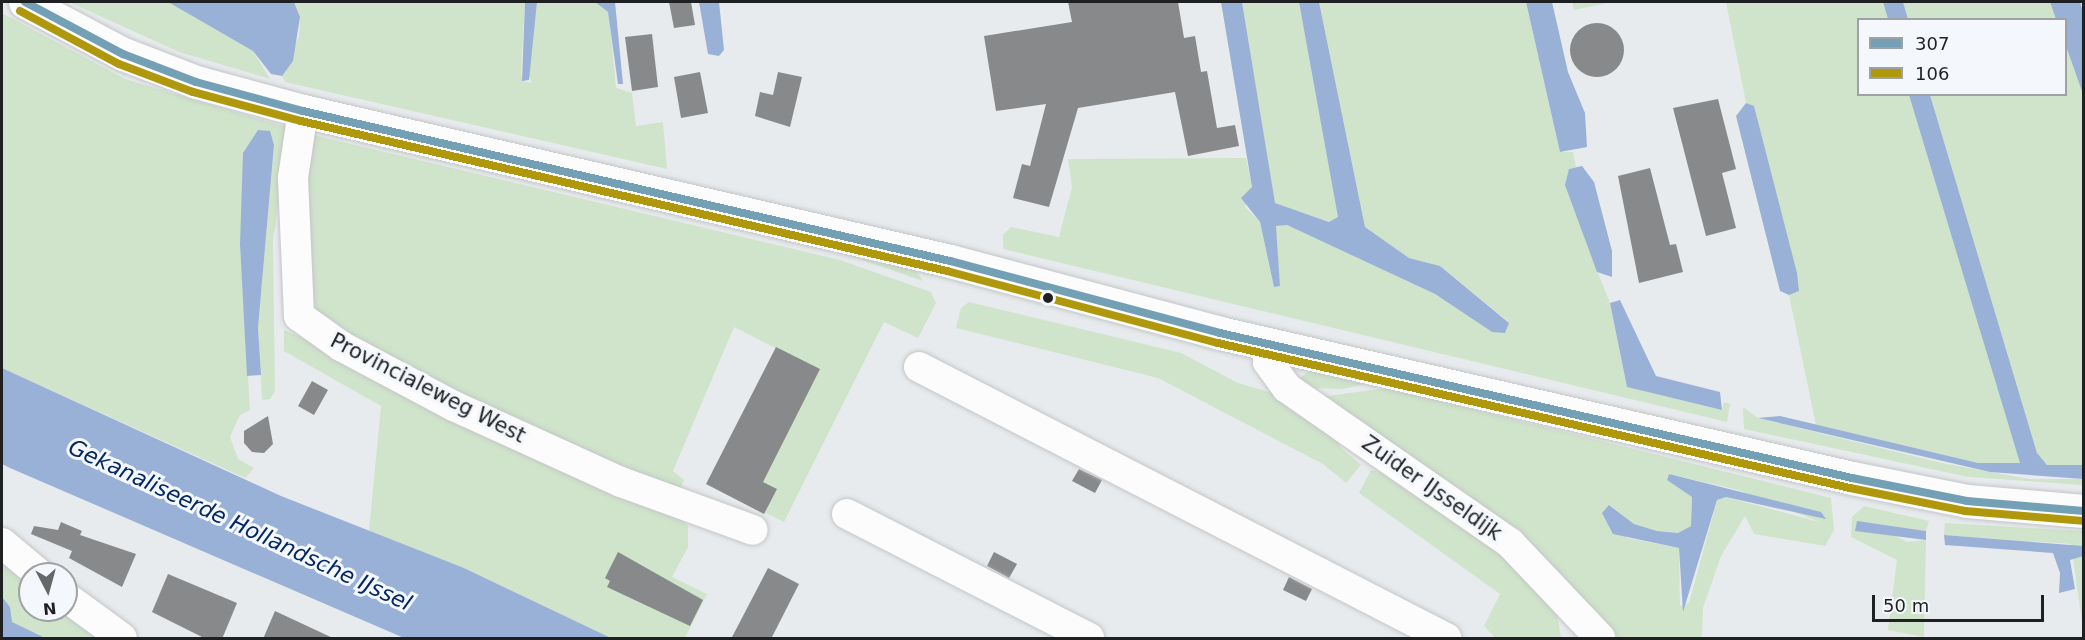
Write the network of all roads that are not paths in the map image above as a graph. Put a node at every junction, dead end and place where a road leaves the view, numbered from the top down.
1 (25, 2) edge
2 (303, 111) junction
3 (1272, 344) junction
4 (919, 367) dead end
5 (2084, 511) edge
6 (847, 514) dead end
7 (753, 530) dead end
8 (2, 543) edge
9 (25, 562) edge
10 (78, 606) edge
11 (1572, 625) edge
12 (122, 639) edge
13 (1089, 639) edge
14 (1446, 639) edge
15 (1600, 639) edge

1 - 2 main road
2 - 3 main road
2 - 7 street, Provincialeweg West
3 - 5 main road
3 - 11 street, Zuider IJsseldijk
4 - 14 street
6 - 13 street
8 - 9 street
10 - 12 street
11 - 15 street, Zuider IJsseldijk

